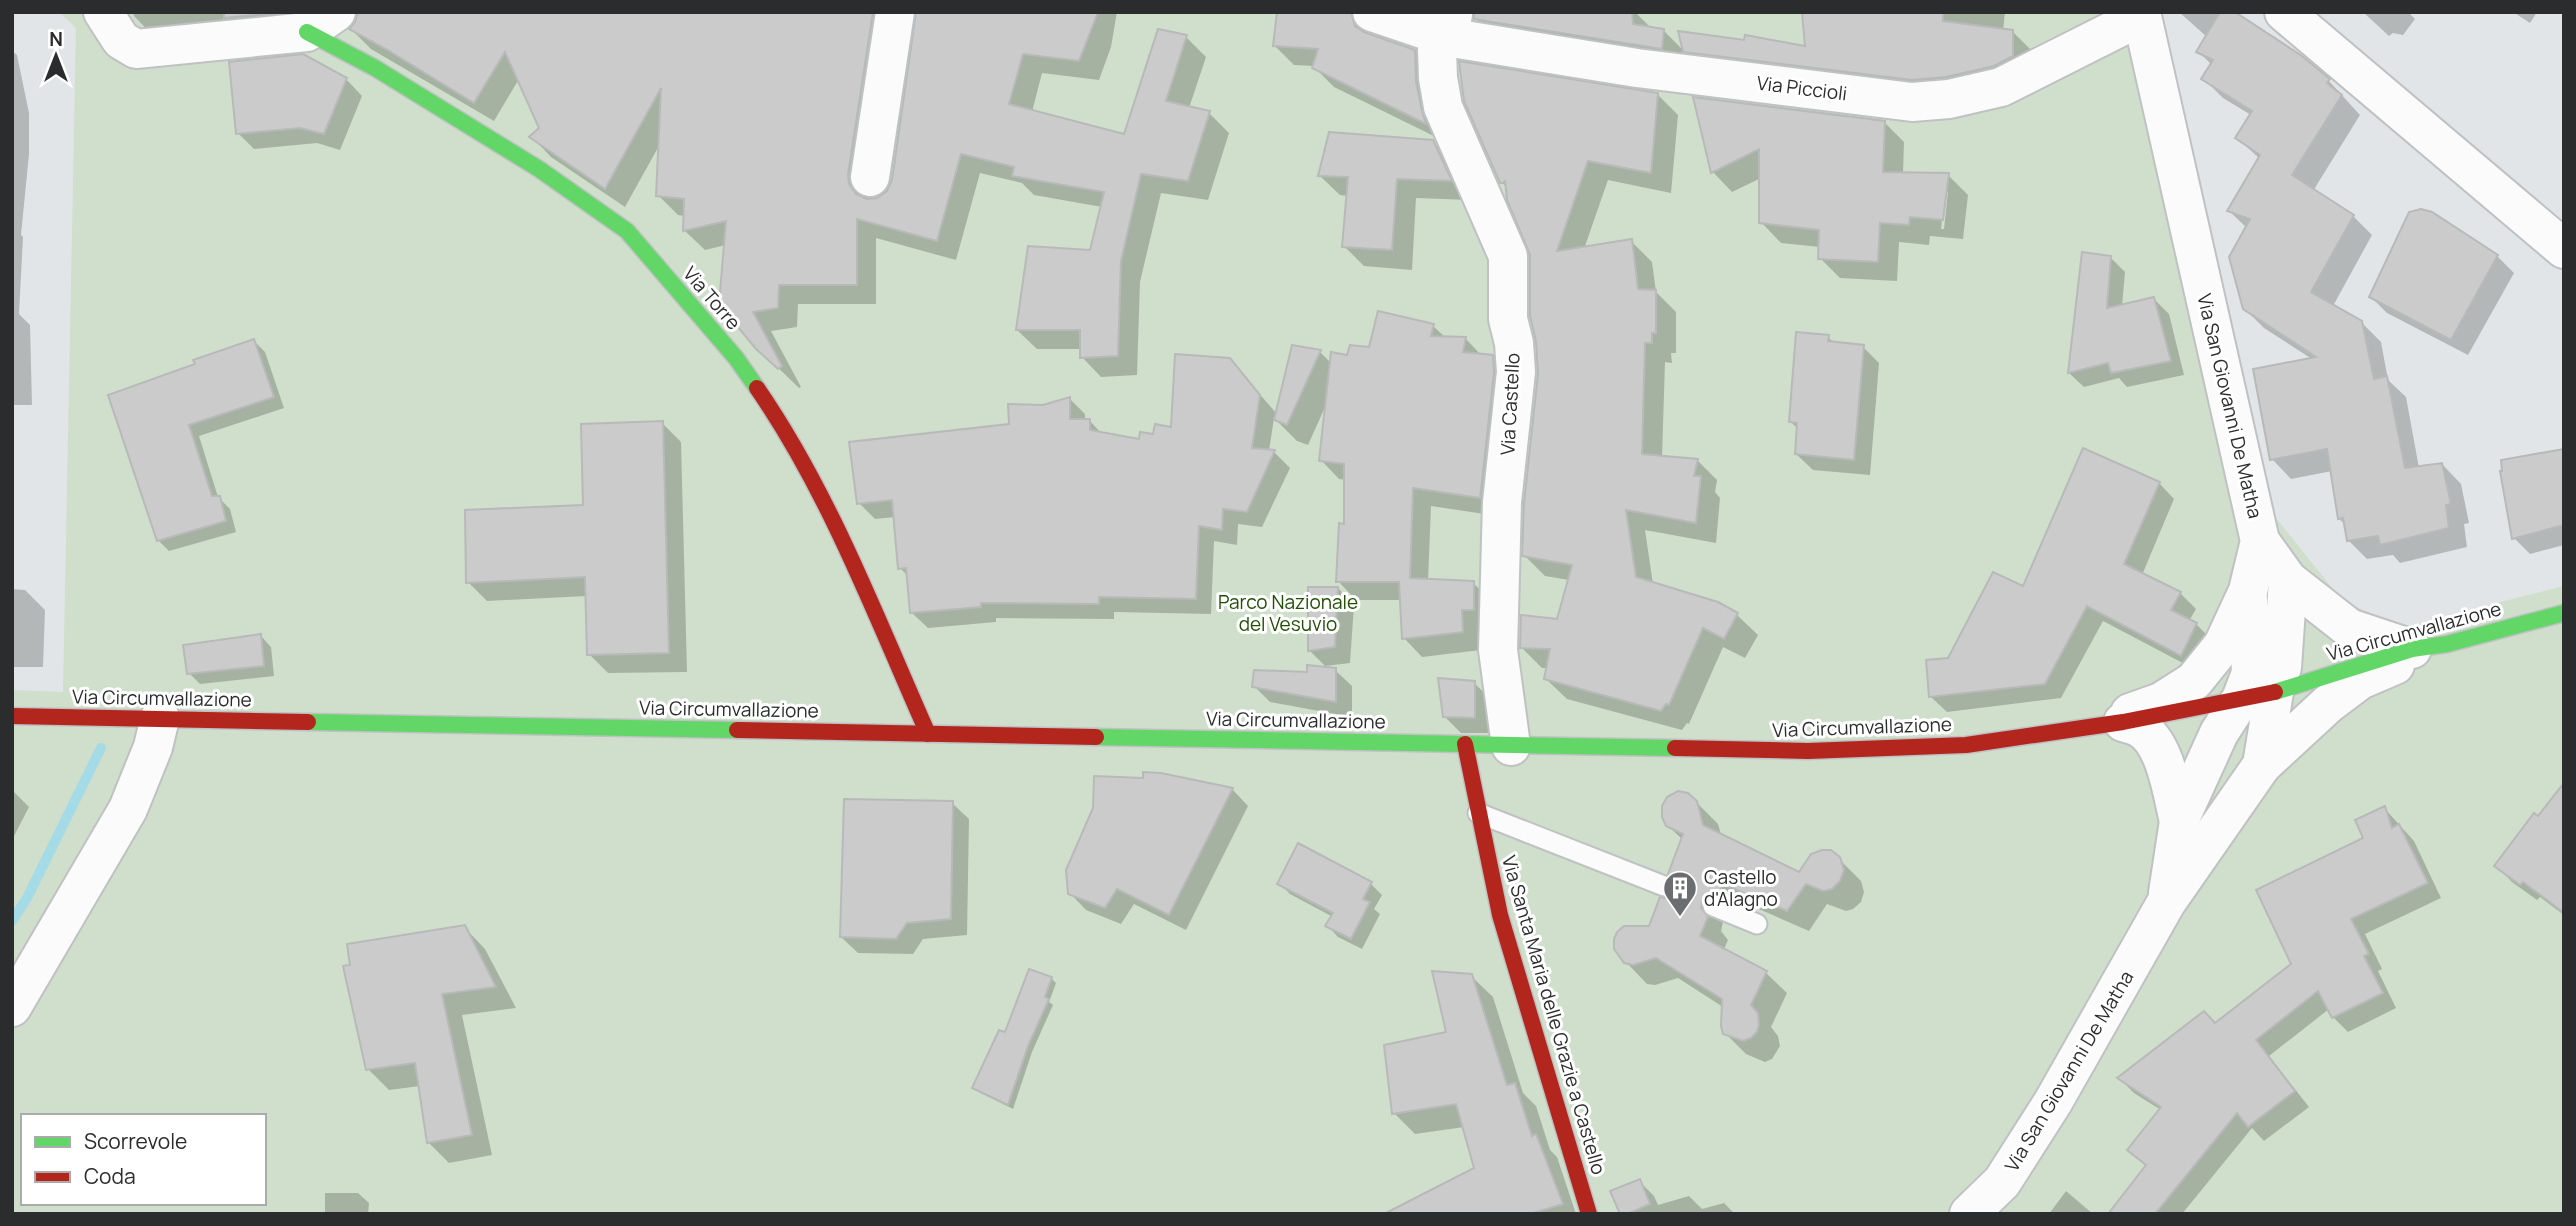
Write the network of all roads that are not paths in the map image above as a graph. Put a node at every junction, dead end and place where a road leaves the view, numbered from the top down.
1 (103, 12) edge
2 (895, 12) edge
3 (1372, 12) edge
4 (2284, 12) edge
5 (2141, 14) edge
6 (321, 22) edge
7 (1450, 25) edge
8 (870, 177) dead end
9 (2564, 249) edge
10 (2260, 541) junction
11 (2288, 580) junction
12 (2248, 591) junction
13 (2564, 613) edge
14 (2429, 646) junction
15 (2258, 695) junction
16 (12, 716) edge
17 (160, 718) junction
18 (2110, 723) junction
19 (928, 734) junction
20 (1465, 744) junction
21 (1511, 746) junction
22 (2262, 765) junction
23 (1478, 813) junction
24 (2179, 821) junction
25 (1664, 886) dead end
26 (1713, 906) dead end
27 (2162, 912) junction
28 (1757, 923) dead end
29 (12, 1007) edge
30 (1589, 1214) edge
31 (1969, 1214) edge

1 - 6 street
2 - 8 street
3 - 7 street, Via Piccioli
4 - 9 street
5 - 7 street, Via Piccioli
5 - 10 street, Via San Giovanni De Matha
6 - 19 main road, Via Torre
7 - 21 street, Via Castello
10 - 11 street
10 - 12 street, Via San Giovanni De Matha
11 - 14 street
11 - 15 street
12 - 15 street
12 - 18 street, Via San Giovanni De Matha
13 - 14 main road, Via Circumvallazione
14 - 15 main road, Via Circumvallazione
14 - 22 street
15 - 18 main road, Via Circumvallazione
15 - 22 street
15 - 24 street
16 - 17 main road, Via Circumvallazione
17 - 19 main road, Via Circumvallazione
17 - 29 street
18 - 21 main road, Via Circumvallazione
18 - 24 street
19 - 20 main road, Via Circumvallazione
20 - 21 main road, Via Circumvallazione
20 - 23 main road, Via Santa Maria delle Grazie a Castello
22 - 27 street, Via San Giovanni De Matha
23 - 25 lane
23 - 30 main road, Via Santa Maria delle Grazie a Castello
24 - 27 street
26 - 28 lane
27 - 31 street, Via San Giovanni De Matha

